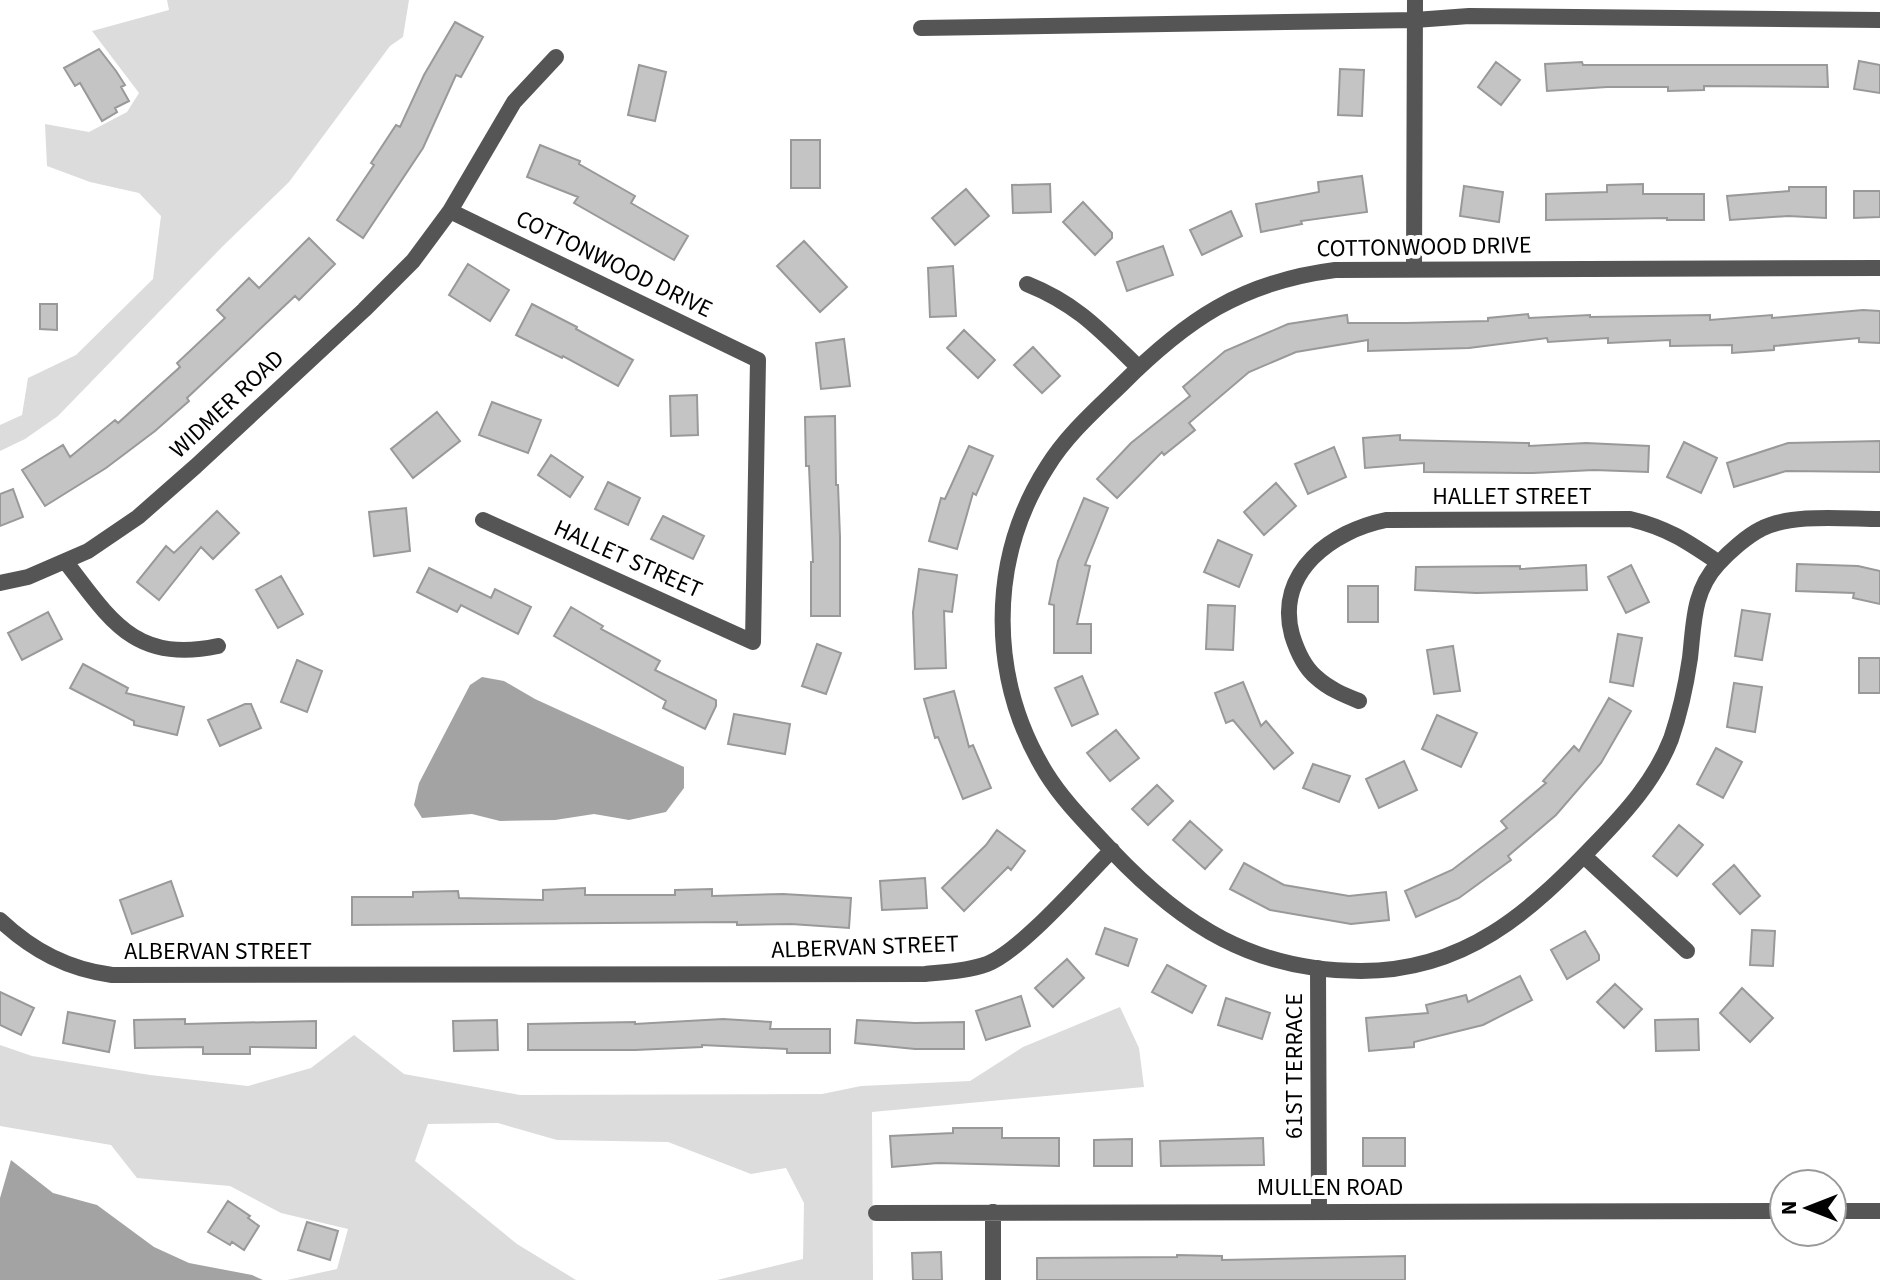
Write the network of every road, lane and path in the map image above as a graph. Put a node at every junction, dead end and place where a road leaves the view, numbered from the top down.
1 (1415, 0) edge
2 (1415, 20) junction
3 (1880, 20) edge
4 (921, 28) dead end
5 (556, 57) dead end
6 (450, 211) junction
7 (1880, 268) edge
8 (1414, 269) junction
9 (1027, 284) dead end
10 (1138, 367) junction
11 (1880, 519) edge
12 (483, 520) dead end
13 (65, 561) junction
14 (1719, 563) junction
15 (0, 583) edge
16 (753, 642) joint
17 (218, 646) dead end
18 (1359, 701) dead end
19 (1112, 850) junction
20 (1584, 856) junction
21 (0, 920) edge
22 (1687, 951) dead end
23 (1318, 968) junction
24 (1319, 1211) junction
25 (1768, 1211) edge
26 (1848, 1211) edge
27 (1880, 1211) edge
28 (993, 1212) junction
29 (876, 1213) dead end
30 (993, 1280) edge

1 - 2 street
2 - 3 street
2 - 4 street
2 - 8 street
5 - 6 street, WIDMER ROAD
6 - 13 street, WIDMER ROAD
6 - 16 street, COTTONWOOD DRIVE
7 - 8 street, COTTONWOOD DRIVE
8 - 10 street, COTTONWOOD DRIVE
9 - 10 street
10 - 19 street, COTTONWOOD DRIVE
11 - 14 street
12 - 16 street, HALLET STREET
13 - 15 street, WIDMER ROAD
13 - 17 street
14 - 18 street, HALLET STREET
14 - 20 street
19 - 21 street, ALBERVAN STREET
19 - 23 street
20 - 22 street
20 - 23 street
23 - 24 street, 61ST TERRACE
24 - 25 street, MULLEN ROAD
24 - 28 street, MULLEN ROAD
26 - 27 street
28 - 29 street, MULLEN ROAD
28 - 30 street

